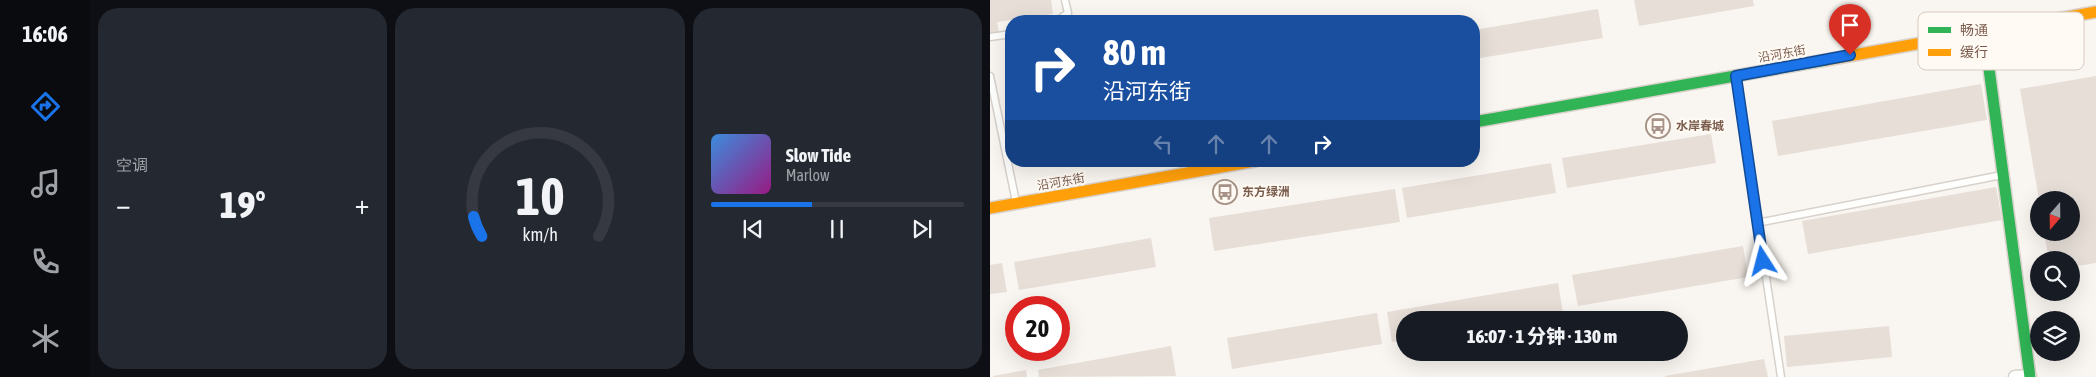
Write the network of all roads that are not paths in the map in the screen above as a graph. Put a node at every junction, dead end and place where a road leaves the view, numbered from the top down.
1 (1065, 0) edge
2 (1064, 15) edge
3 (1005, 35) edge
4 (990, 37) edge
5 (1918, 44) edge
6 (1989, 70) edge
7 (990, 76) edge
8 (1736, 76) junction
9 (1480, 121) edge
10 (1005, 150) edge
11 (1008, 167) edge
12 (1221, 167) edge
13 (2003, 175) junction
14 (1016, 204) junction
15 (990, 208) edge
16 (1757, 223) junction
17 (2030, 376) edge
18 (1781, 377) edge
19 (2015, 377) edge

1 - 2 lane
3 - 4 lane
5 - 8 street, 沿河东街
6 - 13 street
7 - 10 lane
8 - 9 street, 沿河东街
8 - 16 lane
11 - 14 lane
12 - 14 street, 沿河东街
13 - 16 lane
13 - 17 street
14 - 15 street, 沿河东街
16 - 18 lane
17 - 19 street

